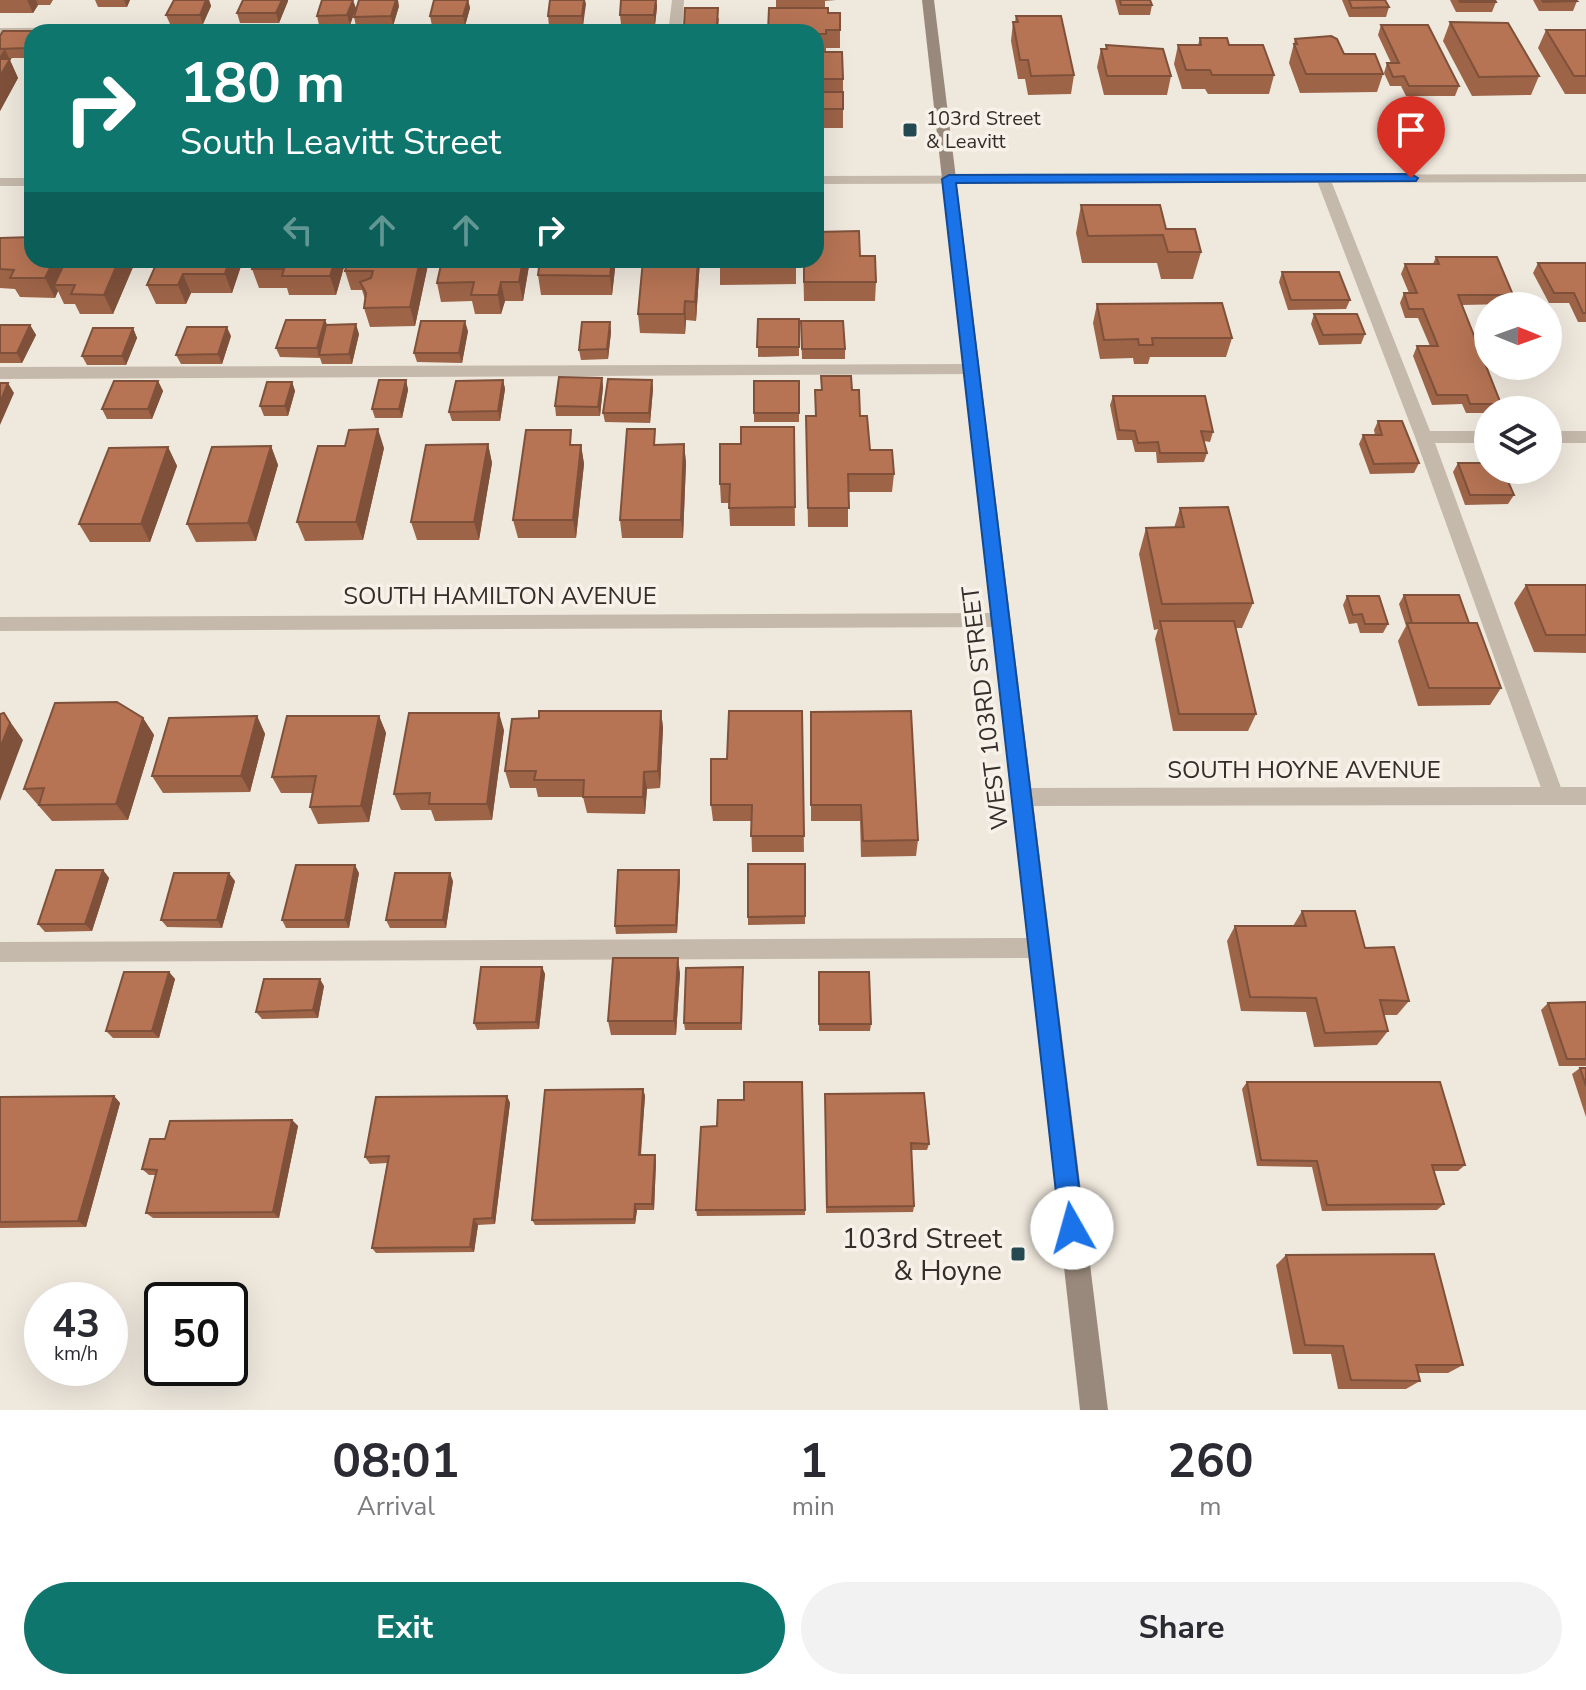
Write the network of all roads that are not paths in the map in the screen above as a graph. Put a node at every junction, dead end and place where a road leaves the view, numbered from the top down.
1 (678, 0) edge
2 (928, 0) edge
3 (676, 24) edge
4 (0, 32) edge
5 (24, 32) edge
6 (1323, 178) junction
7 (1586, 178) edge
8 (949, 179) junction
9 (824, 180) edge
10 (0, 182) edge
11 (24, 182) edge
12 (971, 370) junction
13 (0, 373) edge
14 (1424, 437) junction
15 (1474, 437) edge
16 (1562, 437) edge
17 (1586, 437) edge
18 (1000, 620) junction
19 (0, 624) edge
20 (1554, 796) junction
21 (1586, 796) edge
22 (1021, 797) junction
23 (1039, 948) junction
24 (0, 952) edge
25 (1094, 1410) edge

1 - 3 street
2 - 8 main road, WEST 103RD STREET
4 - 5 street
6 - 7 street
6 - 8 street
6 - 14 street
8 - 9 street
8 - 12 main road, WEST 103RD STREET
10 - 11 street
12 - 13 street
12 - 18 main road, WEST 103RD STREET
14 - 15 street
14 - 20 street
16 - 17 street
18 - 19 street, SOUTH HAMILTON AVENUE
18 - 22 main road, WEST 103RD STREET
20 - 21 street, SOUTH HOYNE AVENUE
20 - 22 street, SOUTH HOYNE AVENUE
22 - 23 main road, WEST 103RD STREET
23 - 24 street
23 - 25 main road, WEST 103RD STREET

